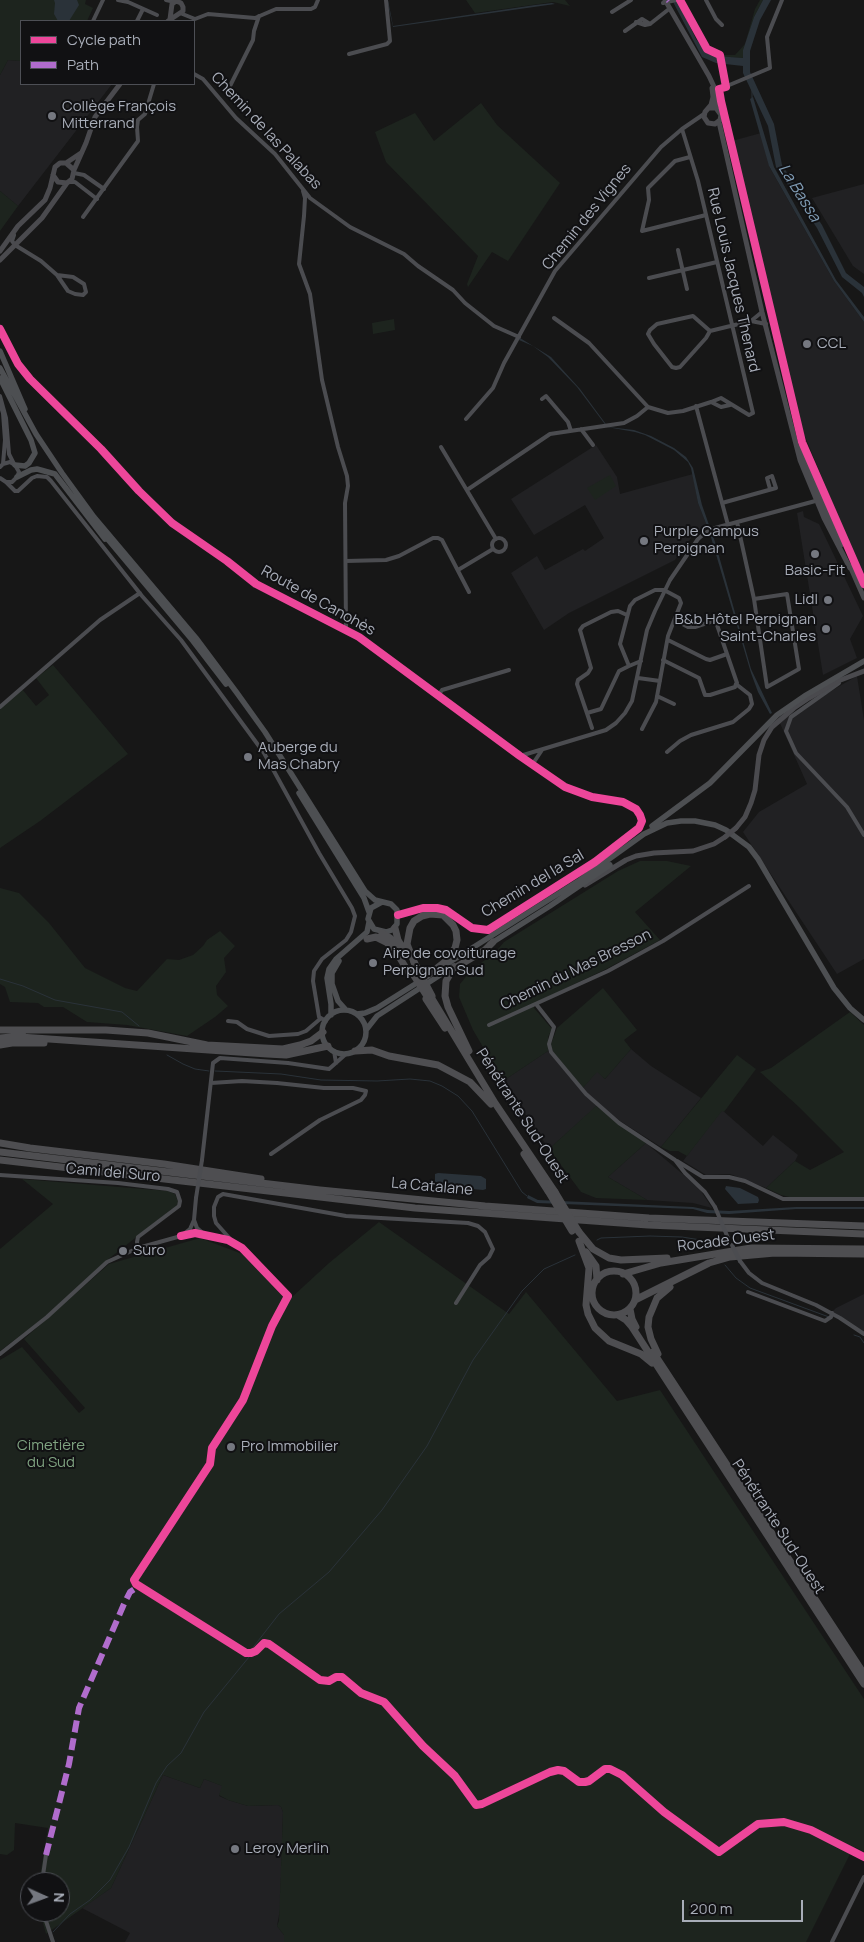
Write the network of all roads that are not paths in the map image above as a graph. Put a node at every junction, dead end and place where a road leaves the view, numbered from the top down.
1 (103, 0) edge
2 (118, 0) edge
3 (318, 0) edge
4 (386, 0) edge
5 (631, 0) edge
6 (676, 0) edge
7 (706, 0) edge
8 (782, 0) edge
9 (665, 1) edge
10 (177, 5) edge
11 (143, 9) junction
12 (668, 10) junction
13 (612, 12) dead end
14 (157, 15) dead end
15 (259, 16) junction
16 (93, 20) edge
17 (138, 20) edge
18 (169, 20) edge
19 (722, 25) dead end
20 (624, 31) dead end
21 (349, 54) dead end
22 (195, 75) edge
23 (119, 85) edge
24 (154, 85) edge
25 (229, 88) dead end
26 (714, 91) junction
27 (710, 108) junction
28 (716, 108) junction
29 (704, 114) junction
30 (696, 120) junction
31 (707, 122) junction
32 (717, 123) junction
33 (682, 129) junction
34 (83, 151) junction
35 (690, 157) junction
36 (66, 163) junction
37 (74, 172) junction
38 (53, 175) junction
39 (68, 182) junction
40 (104, 190) junction
41 (303, 191) junction
42 (97, 199) junction
43 (706, 215) junction
44 (83, 217) dead end
45 (18, 226) junction
46 (21, 240) junction
47 (15, 245) junction
48 (21, 247) junction
49 (678, 250) dead end
50 (0, 251) edge
51 (0, 260) edge
52 (717, 262) junction
53 (683, 270) junction
54 (57, 275) junction
55 (69, 276) junction
56 (649, 278) dead end
57 (64, 286) junction
58 (687, 289) dead end
59 (759, 290) junction
60 (762, 312) junction
61 (554, 318) dead end
62 (751, 321) junction
63 (766, 324) junction
64 (732, 326) junction
65 (0, 329) edge
66 (710, 331) junction
67 (518, 337) junction
68 (772, 349) junction
69 (0, 351) edge
70 (0, 368) edge
71 (0, 376) edge
72 (0, 396) edge
73 (542, 399) dead end
74 (711, 402) junction
75 (0, 404) edge
76 (730, 405) junction
77 (696, 406) junction
78 (648, 407) junction
79 (466, 419) dead end
80 (581, 429) junction
81 (571, 431) junction
82 (593, 445) dead end
83 (441, 447) dead end
84 (14, 464) junction
85 (1, 466) edge
86 (62, 473) junction
87 (17, 477) junction
88 (0, 478) edge
89 (6, 482) junction
90 (12, 482) junction
91 (12, 489) junction
92 (770, 489) dead end
93 (467, 490) junction
94 (819, 500) junction
95 (722, 503) junction
96 (737, 522) junction
97 (728, 525) junction
98 (496, 539) junction
99 (112, 546) junction
100 (493, 549) junction
101 (346, 561) junction
102 (458, 570) junction
103 (664, 590) junction
104 (470, 592) dead end
105 (140, 593) junction
106 (864, 598) edge
107 (754, 599) junction
108 (627, 615) junction
109 (675, 620) junction
110 (346, 630) junction
111 (668, 640) junction
112 (727, 654) junction
113 (663, 660) junction
114 (641, 661) junction
115 (864, 661) edge
116 (629, 666) junction
117 (509, 670) dead end
118 (864, 671) edge
119 (638, 678) junction
120 (845, 678) junction
121 (660, 681) junction
122 (736, 684) junction
123 (657, 696) junction
124 (441, 697) junction
125 (674, 704) dead end
126 (0, 706) edge
127 (587, 713) junction
128 (592, 728) dead end
129 (642, 729) dead end
130 (543, 750) junction
131 (667, 752) dead end
132 (520, 756) junction
133 (532, 765) junction
134 (642, 821) joint
135 (864, 835) edge
136 (580, 880) junction
137 (749, 886) dead end
138 (382, 902) junction
139 (550, 906) junction
140 (369, 912) junction
141 (789, 912) junction
142 (398, 915) junction
143 (369, 922) junction
144 (395, 928) junction
145 (380, 932) junction
146 (367, 938) junction
147 (493, 942) junction
148 (412, 969) junction
149 (427, 976) junction
150 (429, 998) junction
151 (536, 1004) junction
152 (346, 1010) junction
153 (357, 1014) junction
154 (331, 1015) junction
155 (323, 1020) junction
156 (864, 1020) edge
157 (228, 1021) dead end
158 (489, 1025) dead end
159 (0, 1030) edge
160 (106, 1030) junction
161 (366, 1030) junction
162 (323, 1032) junction
163 (20, 1036) junction
164 (0, 1038) edge
165 (106, 1043) junction
166 (0, 1046) edge
167 (331, 1049) junction
168 (355, 1051) junction
169 (346, 1054) junction
170 (336, 1063) junction
171 (211, 1083) junction
172 (493, 1103) junction
173 (0, 1143) edge
174 (0, 1152) edge
175 (271, 1154) dead end
176 (0, 1160) edge
177 (675, 1160) junction
178 (17, 1162) junction
179 (0, 1164) edge
180 (0, 1175) edge
181 (278, 1185) junction
182 (864, 1199) edge
183 (194, 1220) junction
184 (864, 1226) edge
185 (576, 1231) junction
186 (204, 1234) junction
187 (864, 1234) edge
188 (181, 1236) junction
189 (579, 1241) junction
190 (234, 1243) junction
191 (138, 1248) junction
192 (864, 1249) edge
193 (864, 1254) edge
194 (706, 1255) junction
195 (612, 1272) junction
196 (623, 1274) junction
197 (686, 1274) junction
198 (597, 1280) junction
199 (748, 1292) dead end
200 (635, 1300) junction
201 (456, 1304) dead end
202 (630, 1308) junction
203 (832, 1313) junction
204 (618, 1315) junction
205 (864, 1334) edge
206 (0, 1354) edge
207 (665, 1367) junction
208 (670, 1384) junction
209 (864, 1674) edge
210 (864, 1684) edge
211 (46, 1855) dead end
212 (864, 1857) edge
213 (43, 1872) edge
214 (864, 1877) edge
215 (863, 1883) edge
216 (46, 1922) edge
217 (53, 1942) edge
218 (832, 1942) edge

1 - 16 street
2 - 11 street
3 - 15 street
4 - 21 street
5 - 13 street
6 - 9 street
7 - 19 street
8 - 26 street
9 - 12 main road
10 - 15 street
10 - 18 main road
11 - 14 street
11 - 17 street
12 - 20 street
12 - 26 main road
15 - 25 street
22 - 41 street, Chemin de las Palabas
23 - 34 main road
24 - 40 street
26 - 27 main road
26 - 28 main road
27 - 28 main road
27 - 29 main road
28 - 32 main road
29 - 30 street, Chemin des Vignes
29 - 31 main road
30 - 31 street
30 - 33 street, Chemin des Vignes
31 - 32 main road
32 - 59 main road
33 - 35 street, Rue Louis Jacques Thenard
33 - 67 street, Chemin des Vignes
34 - 36 main road
34 - 37 main road
35 - 43 street, Rue Louis Jacques Thenard
35 - 43 street
36 - 37 main road
36 - 38 main road
37 - 39 main road
37 - 40 street
38 - 39 main road
38 - 45 main road
39 - 42 street
39 - 46 main road
40 - 42 street
41 - 67 street, Chemin de las Palabas
41 - 101 street
42 - 44 street
43 - 52 street, Rue Louis Jacques Thenard
45 - 47 street
45 - 50 main road
46 - 47 main road
46 - 48 street
47 - 48 street
47 - 51 main road
48 - 54 street
49 - 53 street
52 - 53 street
52 - 64 street, Rue Louis Jacques Thenard
53 - 56 street
53 - 58 street
54 - 55 street
54 - 57 street
55 - 57 street
55 - 57 street
59 - 60 main road
59 - 68 main road
60 - 62 street
60 - 63 main road
61 - 78 street
62 - 63 street
62 - 64 street
63 - 68 main road
64 - 66 street
64 - 76 street, Rue Louis Jacques Thenard
65 - 110 street, Route de Canohès
66 - 66 street
67 - 79 street, Chemin des Vignes
68 - 94 main road
69 - 86 main road
70 - 86 main road
71 - 84 main road
71 - 99 main road
72 - 84 street
73 - 81 street
74 - 76 street, Rue Louis Jacques Thenard
74 - 76 street, Rue Louis Jacques Thenard
74 - 77 street, Rue Louis Jacques Thenard
75 - 85 street
77 - 78 street, Rue Louis Jacques Thenard
77 - 95 street
78 - 80 street
80 - 81 street
80 - 82 street
81 - 93 street
83 - 93 street
84 - 85 street
84 - 87 street
86 - 138 main road
87 - 90 street
87 - 99 main road
88 - 89 street
89 - 90 street
89 - 91 street
90 - 91 street
91 - 105 street
92 - 95 street
93 - 98 street
94 - 96 street
94 - 106 main road
95 - 97 street
96 - 97 street
96 - 107 street
97 - 103 street
98 - 100 street
98 - 100 street
99 - 140 main road
100 - 102 street
101 - 102 street
101 - 110 street
102 - 104 street
103 - 108 street
103 - 109 street
103 - 114 street
105 - 126 street
105 - 155 street
107 - 107 street
108 - 116 street
108 - 127 street
109 - 111 street
109 - 112 street
110 - 124 street, Route de Canohès
111 - 112 street
111 - 113 street
112 - 122 street
113 - 121 street
113 - 122 street
114 - 116 street
114 - 119 street
115 - 136 main road
116 - 127 street
117 - 124 street
118 - 120 main road
119 - 121 street
119 - 130 street
120 - 135 street
120 - 139 main road, bridge
121 - 123 street
122 - 131 street
123 - 125 street
123 - 129 street
124 - 132 street, Route de Canohès
127 - 128 street
130 - 132 street
130 - 133 street
132 - 133 street, Route de Canohès
133 - 134 street, Route de Canohès
134 - 142 street, Chemin del la Sal
136 - 141 main road
136 - 149 main road
137 - 151 street, Chemin du Mas Bresson
138 - 140 main road
138 - 142 main road
139 - 141 main road
139 - 147 main road
140 - 143 main road
141 - 156 main road
142 - 144 main road
143 - 145 main road
143 - 154 main road
144 - 145 main road
144 - 148 highway
145 - 146 main road
145 - 148 highway
146 - 148 highway
146 - 152 main road
147 - 161 main road
147 - 172 highway
148 - 149 highway
148 - 150 highway, bridge
149 - 153 main road
150 - 172 highway, Pénétrante Sud-Ouest
150 - 172 highway, Pénétrante Sud-Ouest
151 - 158 street, Chemin du Mas Bresson
151 - 177 street
152 - 153 main road
152 - 154 main road
153 - 161 main road
154 - 155 main road
155 - 157 street
155 - 162 main road
159 - 160 highway
160 - 162 highway
160 - 163 highway
161 - 168 main road
162 - 167 main road
163 - 164 highway
163 - 165 highway
165 - 166 highway
165 - 167 highway
167 - 169 main road
167 - 170 street
168 - 169 main road
168 - 172 highway
169 - 170 street
170 - 171 street
171 - 175 street
171 - 183 street, bridge
172 - 185 highway, Pénétrante Sud-Ouest, bridge
173 - 181 highway
174 - 181 highway, La Catalane
176 - 178 highway, La Catalane
177 - 182 street
177 - 203 street, bridge
178 - 179 highway
178 - 187 highway, La Catalane
180 - 191 street, Cami del Suro
181 - 184 highway, La Catalane
183 - 186 street
183 - 188 street
185 - 189 highway, Pénétrante Sud-Ouest
185 - 194 highway
185 - 195 highway
186 - 188 street
186 - 190 street
188 - 191 street
189 - 198 highway, Pénétrante Sud-Ouest
189 - 208 highway, Pénétrante Sud-Ouest
190 - 201 street
190 - 212 street
191 - 206 street
192 - 194 highway, Rocade Ouest
193 - 197 highway, Rocade Ouest
194 - 196 highway, Rocade Ouest
195 - 196 highway, Rocade Ouest
195 - 198 highway
196 - 200 highway
197 - 200 highway, Rocade Ouest
197 - 207 highway
198 - 204 highway
199 - 203 street
200 - 202 highway
202 - 204 highway
202 - 207 highway
203 - 205 street
204 - 208 highway, Pénétrante Sud-Ouest
207 - 209 highway
208 - 210 highway, Pénétrante Sud-Ouest
211 - 213 street
214 - 215 street
215 - 218 street
216 - 217 street

